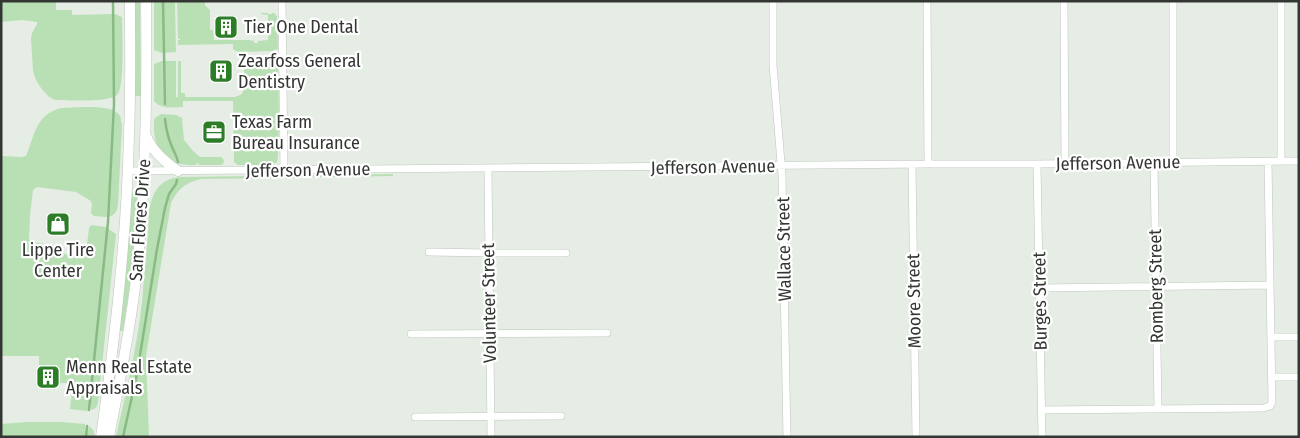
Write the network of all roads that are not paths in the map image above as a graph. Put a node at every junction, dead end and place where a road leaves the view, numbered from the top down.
1 (130, 1) edge
2 (146, 1) edge
3 (282, 1) edge
4 (773, 1) edge
5 (927, 1) edge
6 (1064, 1) edge
7 (1173, 1) edge
8 (1281, 1) edge
9 (146, 136) junction
10 (1281, 161) junction
11 (1299, 161) edge
12 (1174, 162) junction
13 (1268, 162) junction
14 (1154, 163) junction
15 (912, 164) junction
16 (928, 164) junction
17 (1037, 164) junction
18 (1065, 164) junction
19 (781, 166) junction
20 (488, 169) junction
21 (284, 170) junction
22 (128, 171) junction
23 (145, 171) junction
24 (178, 171) junction
25 (429, 252) dead end
26 (489, 253) junction
27 (566, 253) dead end
28 (1270, 285) junction
29 (1156, 286) junction
30 (1039, 288) junction
31 (606, 333) dead end
32 (411, 334) dead end
33 (490, 334) junction
34 (1271, 337) junction
35 (1299, 337) edge
36 (1272, 377) junction
37 (1299, 377) edge
38 (1158, 408) junction
39 (1041, 410) junction
40 (561, 416) dead end
41 (415, 417) dead end
42 (490, 417) junction
43 (101, 437) edge
44 (109, 437) edge
45 (491, 437) edge
46 (787, 437) edge
47 (916, 437) edge
48 (1042, 437) edge

1 - 22 main road, Sam Flores Drive
2 - 9 main road, Sam Flores Drive
3 - 21 street
4 - 19 street, Wallace Street
5 - 16 street
6 - 18 street
7 - 12 street
8 - 10 street
9 - 23 main road, Sam Flores Drive
9 - 24 main road
10 - 11 street, Jefferson Avenue
10 - 13 street, Jefferson Avenue
12 - 13 street, Jefferson Avenue
12 - 14 street, Jefferson Avenue
13 - 28 street
14 - 18 street, Jefferson Avenue
14 - 29 street, Romberg Street
15 - 16 street, Jefferson Avenue
15 - 19 street, Jefferson Avenue
15 - 47 street, Moore Street
16 - 17 street, Jefferson Avenue
17 - 18 street, Jefferson Avenue
17 - 30 street, Burges Street
19 - 20 street, Jefferson Avenue
19 - 46 street, Wallace Street
20 - 21 street, Jefferson Avenue
20 - 26 street, Volunteer Street
21 - 24 street, Jefferson Avenue
22 - 23 street, Jefferson Avenue
22 - 43 main road, Sam Flores Drive
23 - 24 street, Jefferson Avenue
23 - 44 main road, Sam Flores Drive
25 - 26 street
26 - 27 street
26 - 33 street, Volunteer Street
28 - 29 street
28 - 34 street
29 - 30 street
29 - 38 street, Romberg Street
30 - 39 street, Burges Street
31 - 33 street
32 - 33 street
33 - 42 street, Volunteer Street
34 - 35 street
34 - 36 street
36 - 37 street
36 - 38 street
38 - 39 street
39 - 48 street, Burges Street
40 - 42 street
41 - 42 street
42 - 45 street, Volunteer Street

